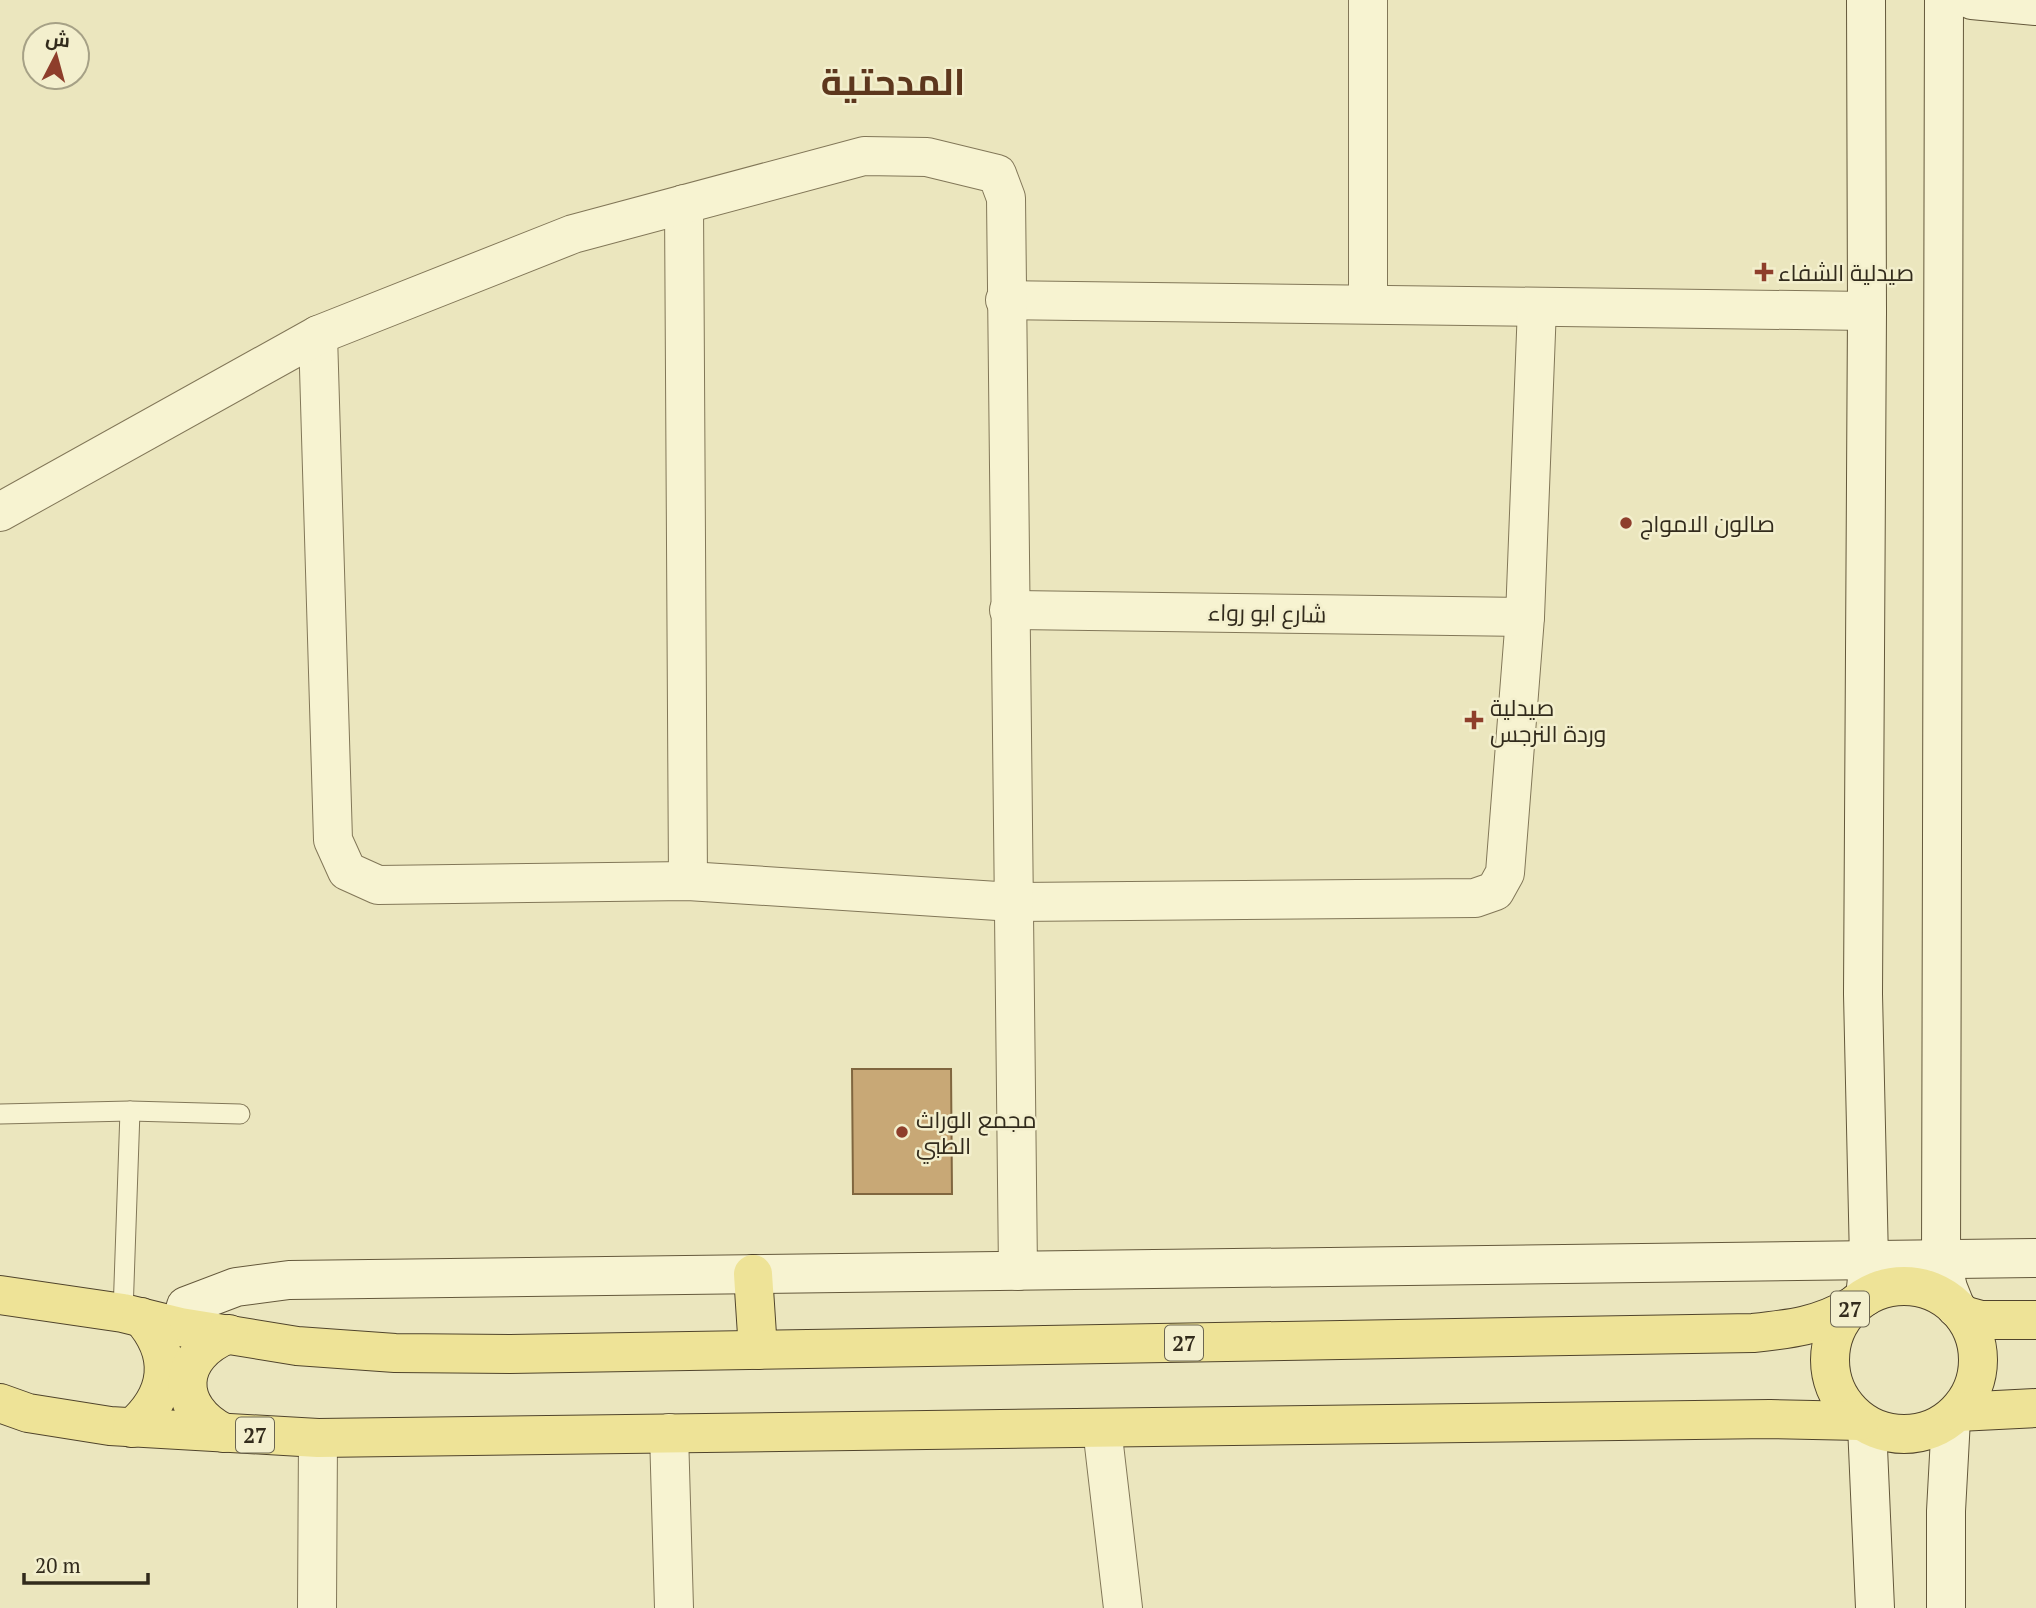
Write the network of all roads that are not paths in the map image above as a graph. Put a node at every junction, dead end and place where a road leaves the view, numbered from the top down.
1 (1368, 0) edge
2 (1866, 0) edge
3 (1944, 0) edge
4 (1972, 0) edge
5 (2036, 6) edge
6 (684, 204) junction
7 (1005, 300) junction
8 (1368, 304) junction
9 (1537, 307) junction
10 (1867, 312) junction
11 (318, 335) junction
12 (0, 513) edge
13 (1009, 610) junction
14 (1525, 617) junction
15 (688, 881) junction
16 (1013, 902) junction
17 (130, 1111) junction
18 (0, 1114) edge
19 (240, 1114) dead end
20 (2036, 1258) edge
21 (1941, 1259) junction
22 (1018, 1271) junction
23 (753, 1274) junction
24 (1862, 1288) junction
25 (0, 1295) edge
26 (1959, 1312) junction
27 (132, 1315) junction
28 (2036, 1320) edge
29 (180, 1327) junction
30 (229, 1334) junction
31 (758, 1350) junction
32 (0, 1403) edge
33 (2036, 1408) edge
34 (1954, 1415) junction
35 (1863, 1423) junction
36 (132, 1428) junction
37 (1102, 1428) junction
38 (224, 1433) junction
39 (669, 1433) junction
40 (318, 1438) junction
41 (317, 1608) edge
42 (674, 1608) edge
43 (1123, 1608) edge
44 (1875, 1608) edge
45 (1946, 1608) edge

1 - 8 street
2 - 10 street
3 - 21 street
4 - 5 street
6 - 7 street
6 - 11 street
6 - 15 street
7 - 8 street
7 - 13 street
8 - 9 street
9 - 10 street
9 - 14 street
10 - 24 street
11 - 12 street
11 - 15 street
13 - 14 street, شارع ابو رواء
13 - 16 street
14 - 16 street
15 - 16 street
16 - 22 street
17 - 18 lane
17 - 19 lane
17 - 27 lane
20 - 21 street
21 - 24 street
21 - 26 street
22 - 23 street
22 - 24 street
23 - 29 street
23 - 31 main road
24 - 26 main road, 27
24 - 31 main road, 27
24 - 35 main road, 27
25 - 27 main road, 27
26 - 28 main road, 27
26 - 34 main road
27 - 29 main road, 27
27 - 36 main road
29 - 30 main road, 27
30 - 31 main road, 27
30 - 38 main road
32 - 36 main road, 27
33 - 34 main road, 27
34 - 35 main road, 27
34 - 45 street
35 - 37 main road, 27
35 - 44 street
36 - 38 main road, 27
37 - 39 main road, 27
37 - 43 street
38 - 40 main road, 27
39 - 40 main road, 27
39 - 42 street
40 - 41 street

